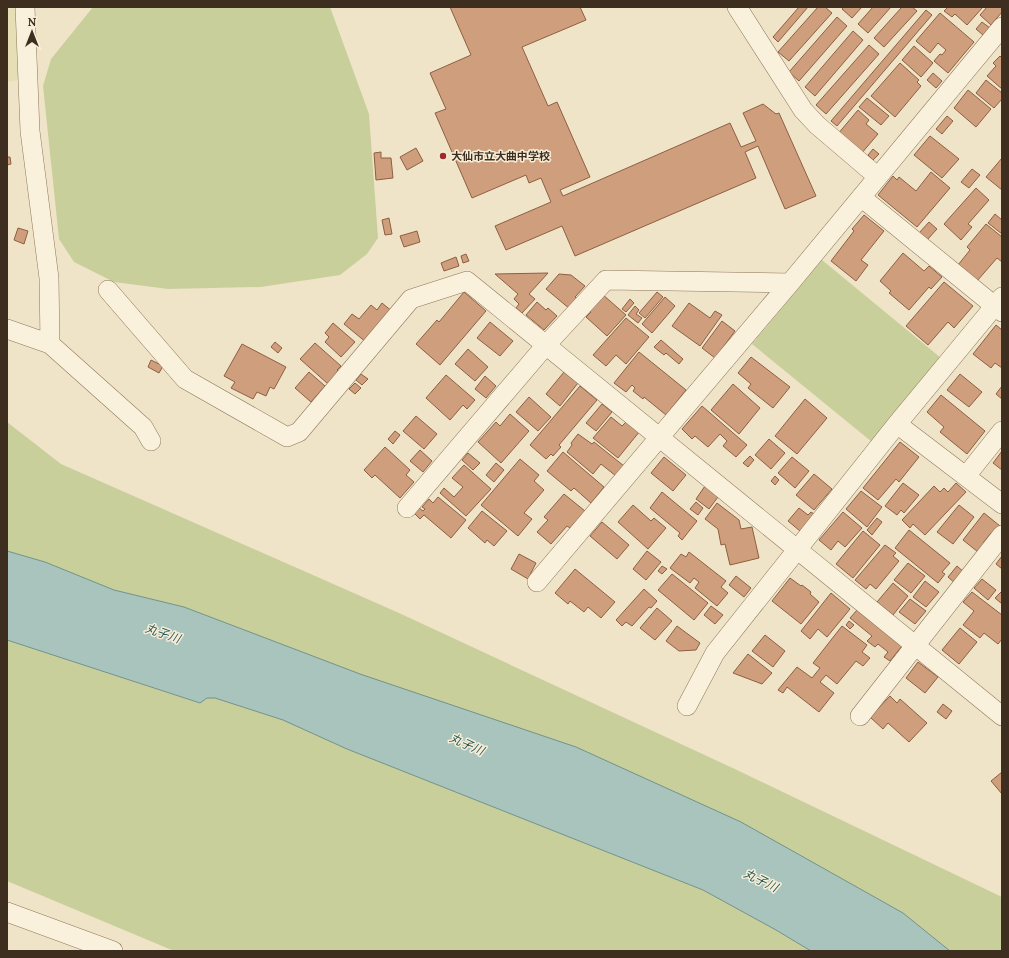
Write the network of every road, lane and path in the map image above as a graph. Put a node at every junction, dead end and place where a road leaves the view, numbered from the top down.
1 (25, 7) edge
2 (737, 7) edge
3 (1002, 27) edge
4 (878, 177) junction
5 (861, 197) junction
6 (790, 283) junction
7 (108, 290) dead end
8 (1000, 305) edge
9 (7, 329) edge
10 (50, 344) junction
11 (546, 345) junction
12 (897, 424) junction
13 (1002, 431) edge
14 (660, 437) junction
15 (151, 441) dead end
16 (966, 476) junction
17 (1002, 504) edge
18 (407, 508) dead end
19 (1002, 535) edge
20 (798, 549) junction
21 (537, 582) dead end
22 (915, 646) junction
23 (687, 706) dead end
24 (860, 716) dead end
25 (1002, 716) edge
26 (7, 912) edge
27 (113, 951) edge

1 - 10 street
2 - 4 street
3 - 4 street
4 - 5 street
5 - 6 street
5 - 8 street
6 - 11 street
6 - 14 street
7 - 11 street
8 - 12 street
9 - 10 street
10 - 15 street
11 - 14 street
11 - 18 street
12 - 16 street
12 - 20 street
13 - 16 street
14 - 20 street
14 - 21 street
16 - 17 street
19 - 22 street
20 - 22 street
20 - 23 street
22 - 24 street
22 - 25 street
26 - 27 street

